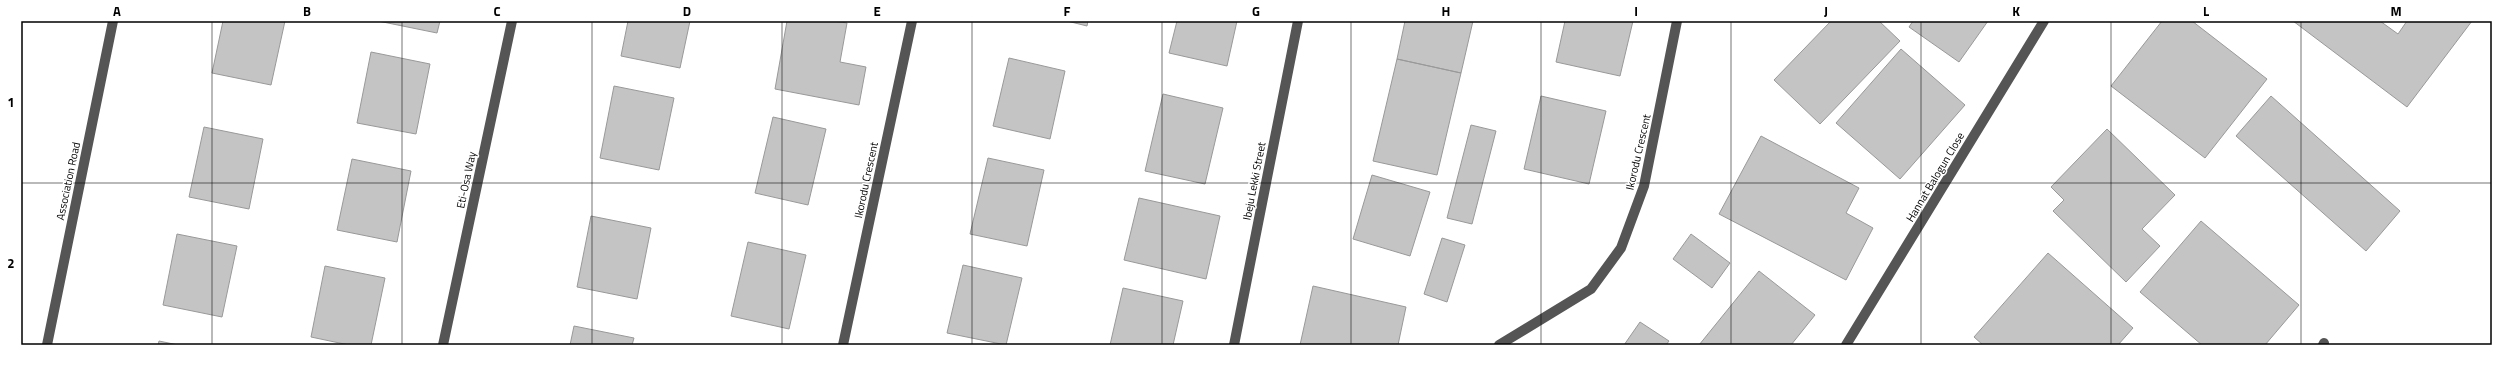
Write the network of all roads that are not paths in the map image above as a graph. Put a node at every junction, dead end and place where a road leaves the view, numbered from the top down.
1 (113, 21) edge
2 (512, 21) edge
3 (912, 21) edge
4 (1298, 21) edge
5 (1677, 21) edge
6 (2044, 21) edge
7 (47, 345) edge
8 (443, 345) edge
9 (843, 345) edge
10 (1234, 345) edge
11 (1499, 345) edge
12 (1846, 345) edge

1 - 7 street, Association Road
2 - 8 street, Eti-Osa Way
3 - 9 street, Ikorodu Crescent
4 - 10 street, Ibeju Lekki Street
5 - 11 street, Ikorodu Crescent
6 - 12 street, Hannat Balogun Close

